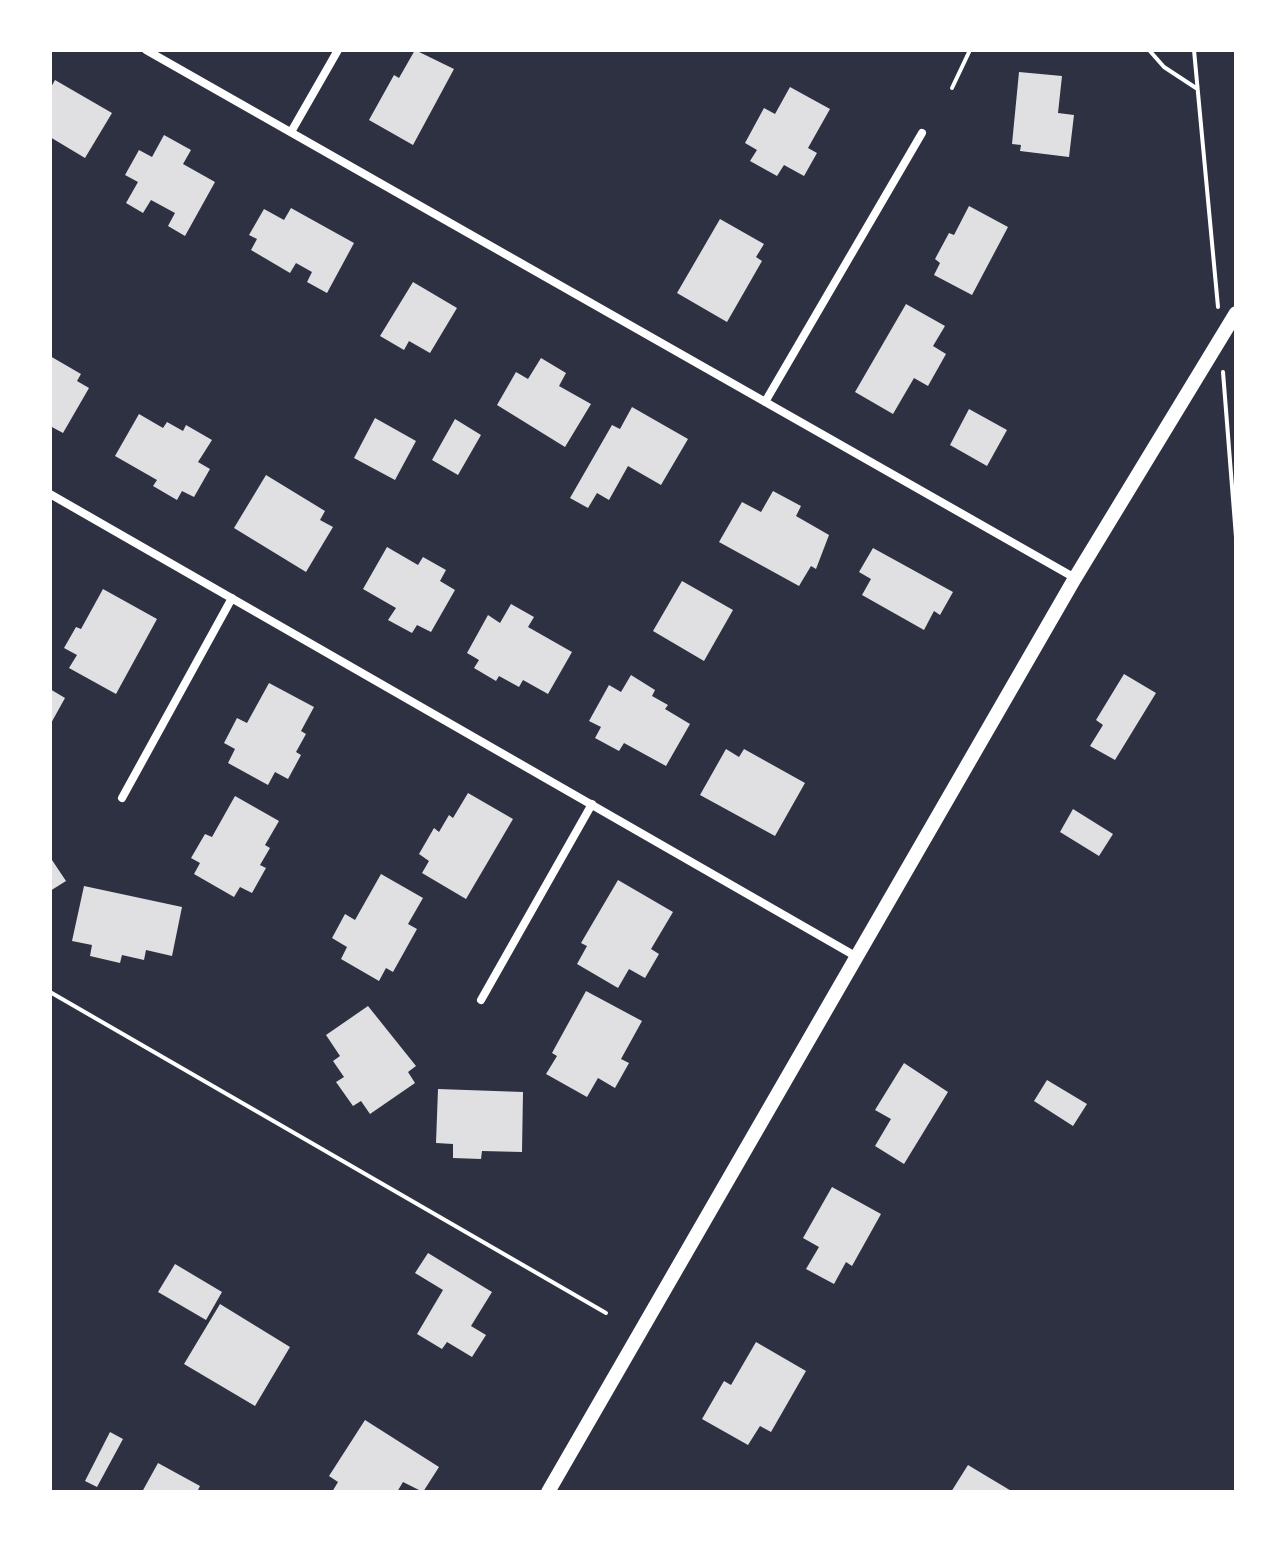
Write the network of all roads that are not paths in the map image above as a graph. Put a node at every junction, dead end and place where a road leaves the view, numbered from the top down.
1 (146, 50) edge
2 (338, 50) edge
3 (291, 132) junction
4 (922, 133) dead end
5 (1236, 313) edge
6 (765, 402) junction
7 (50, 494) edge
8 (1075, 578) junction
9 (232, 598) junction
10 (122, 798) dead end
11 (592, 804) junction
12 (858, 957) junction
13 (481, 1000) dead end
14 (548, 1492) edge

1 - 3 street
2 - 3 street
3 - 6 street
4 - 6 street
5 - 8 street
6 - 8 street
7 - 9 street
8 - 12 street
9 - 10 street
9 - 11 street
11 - 12 street
11 - 13 street
12 - 14 street

